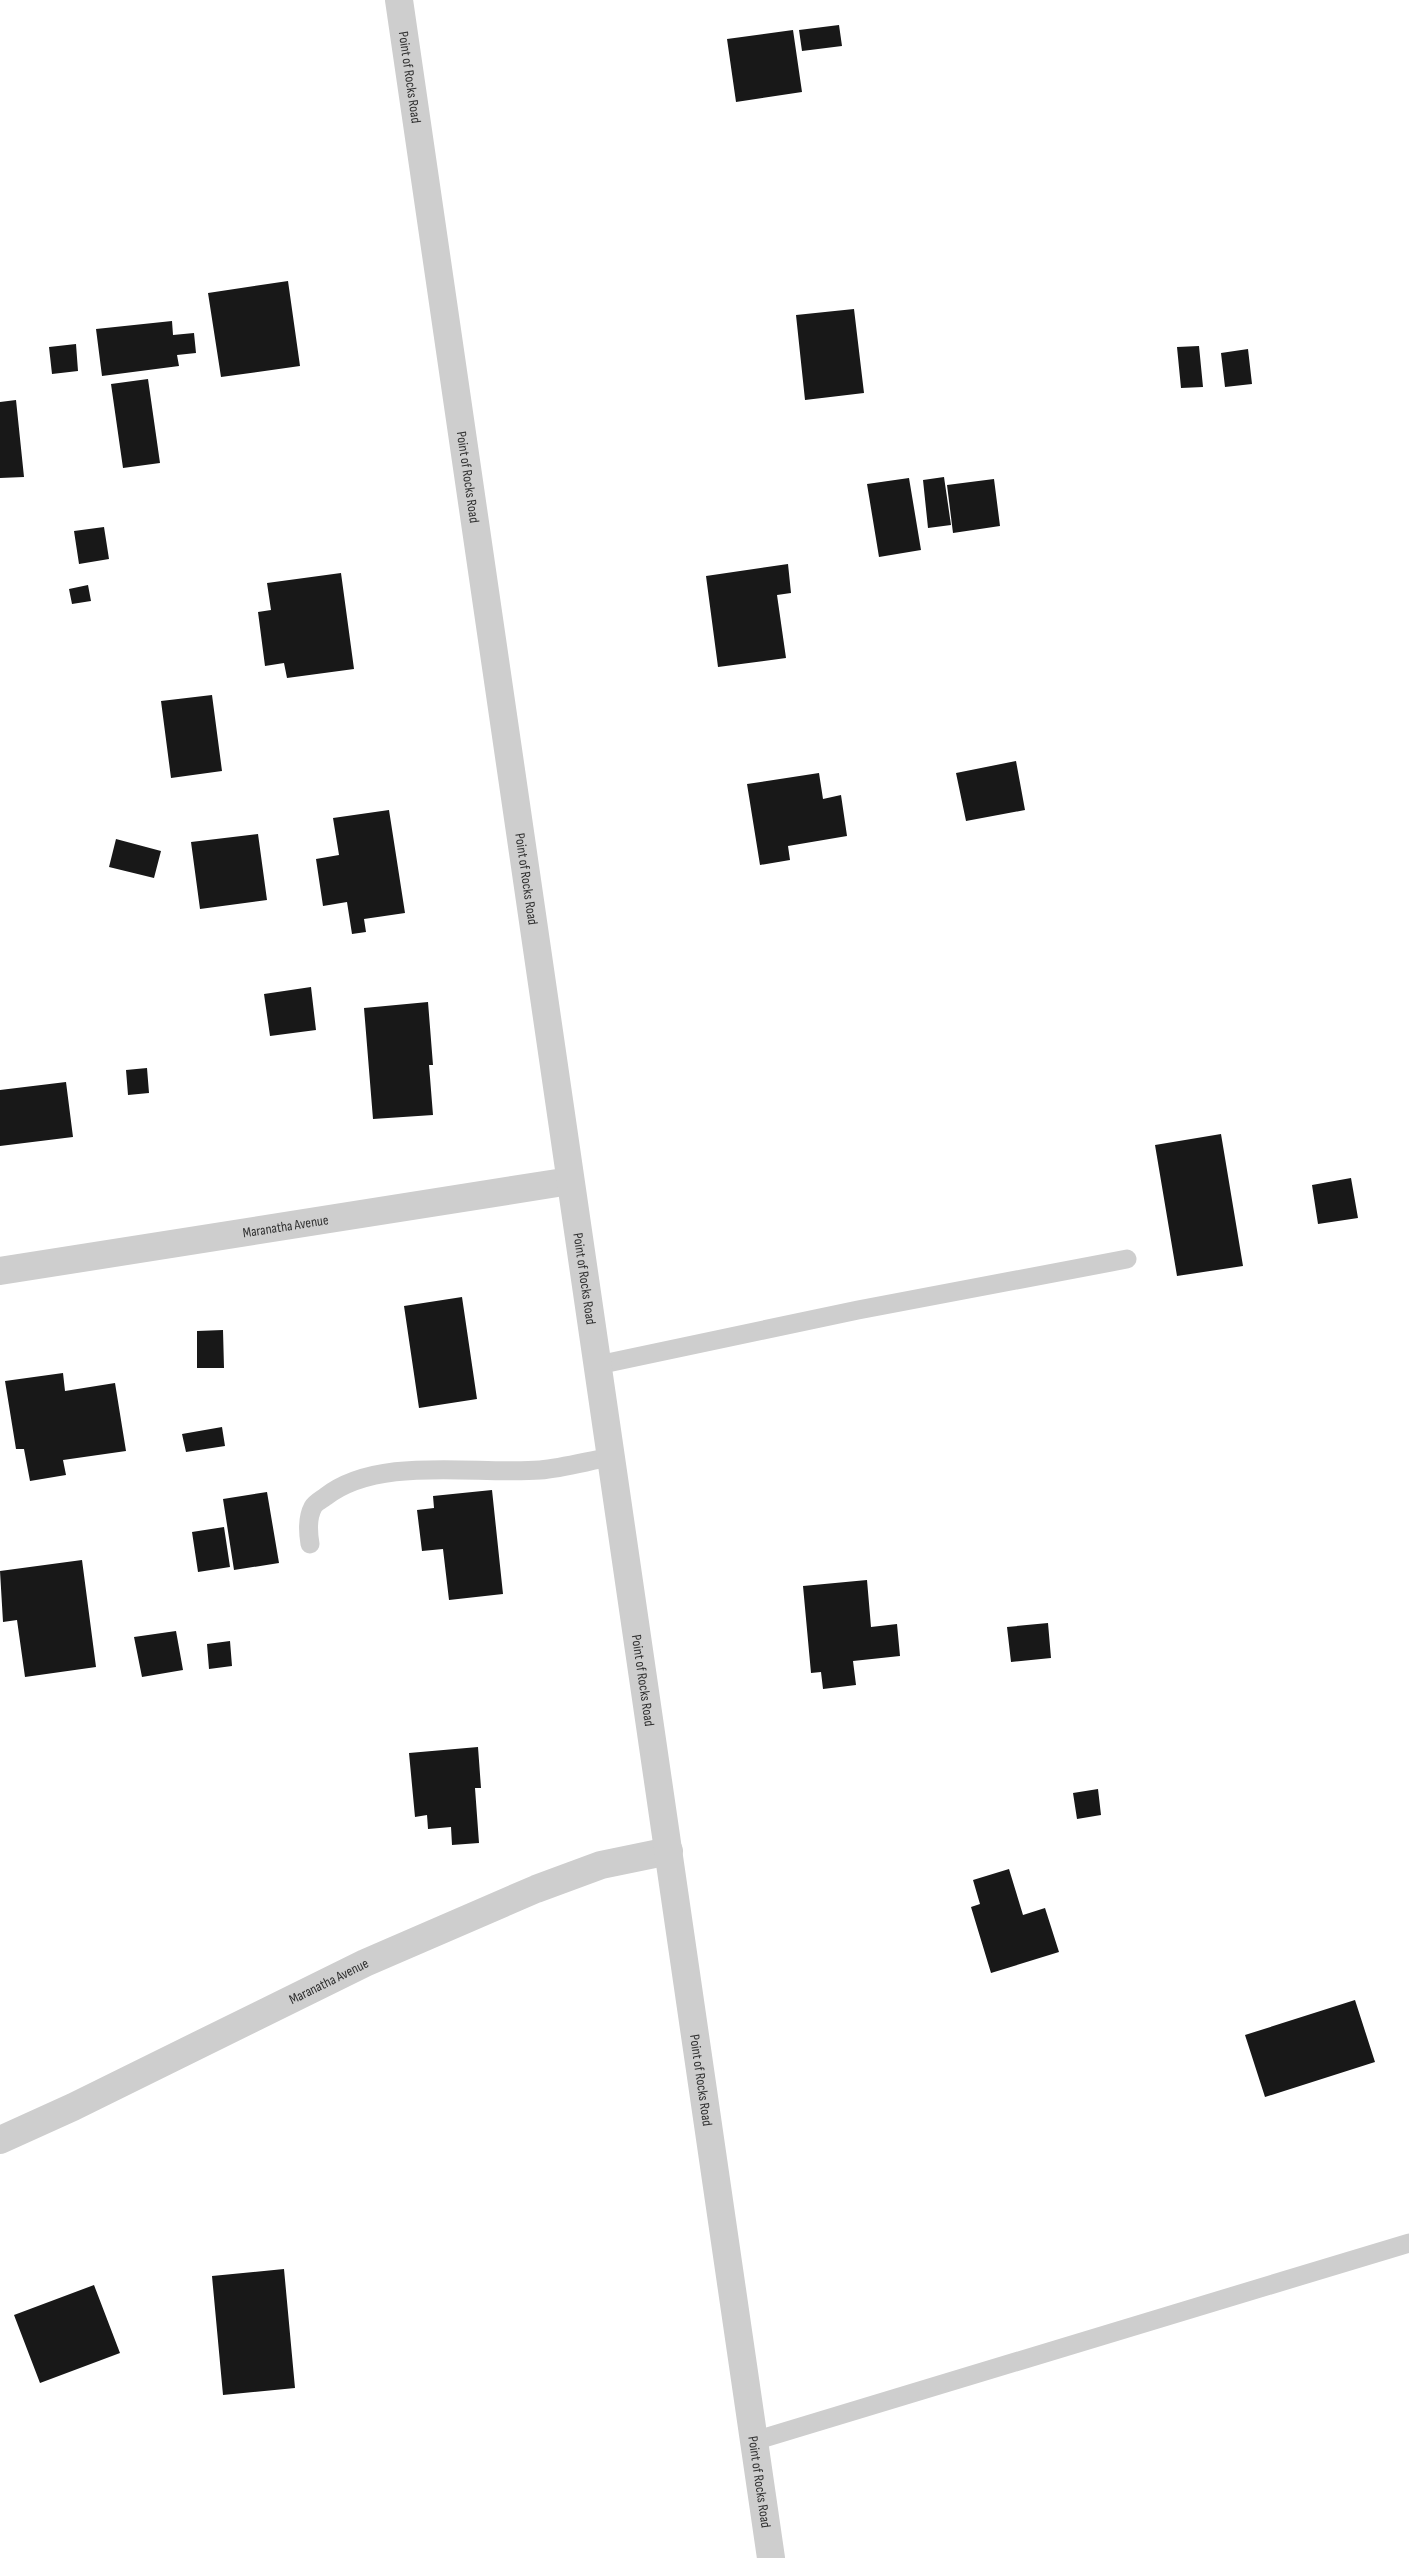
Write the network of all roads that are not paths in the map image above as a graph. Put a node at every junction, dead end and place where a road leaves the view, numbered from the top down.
1 (399, 0) edge
2 (570, 1181) junction
3 (1127, 1259) dead end
4 (0, 1271) edge
5 (598, 1364) junction
6 (611, 1457) junction
7 (310, 1544) dead end
8 (669, 1851) junction
9 (0, 2140) edge
10 (1409, 2243) edge
11 (754, 2441) junction
12 (771, 2558) edge

1 - 2 street, Point of Rocks Road
2 - 4 street, Maranatha Avenue
2 - 5 street, Point of Rocks Road
3 - 5 lane
5 - 6 street, Point of Rocks Road
6 - 7 lane
6 - 8 street, Point of Rocks Road
8 - 9 street, Maranatha Avenue
8 - 11 street, Point of Rocks Road
10 - 11 lane
11 - 12 street, Point of Rocks Road

